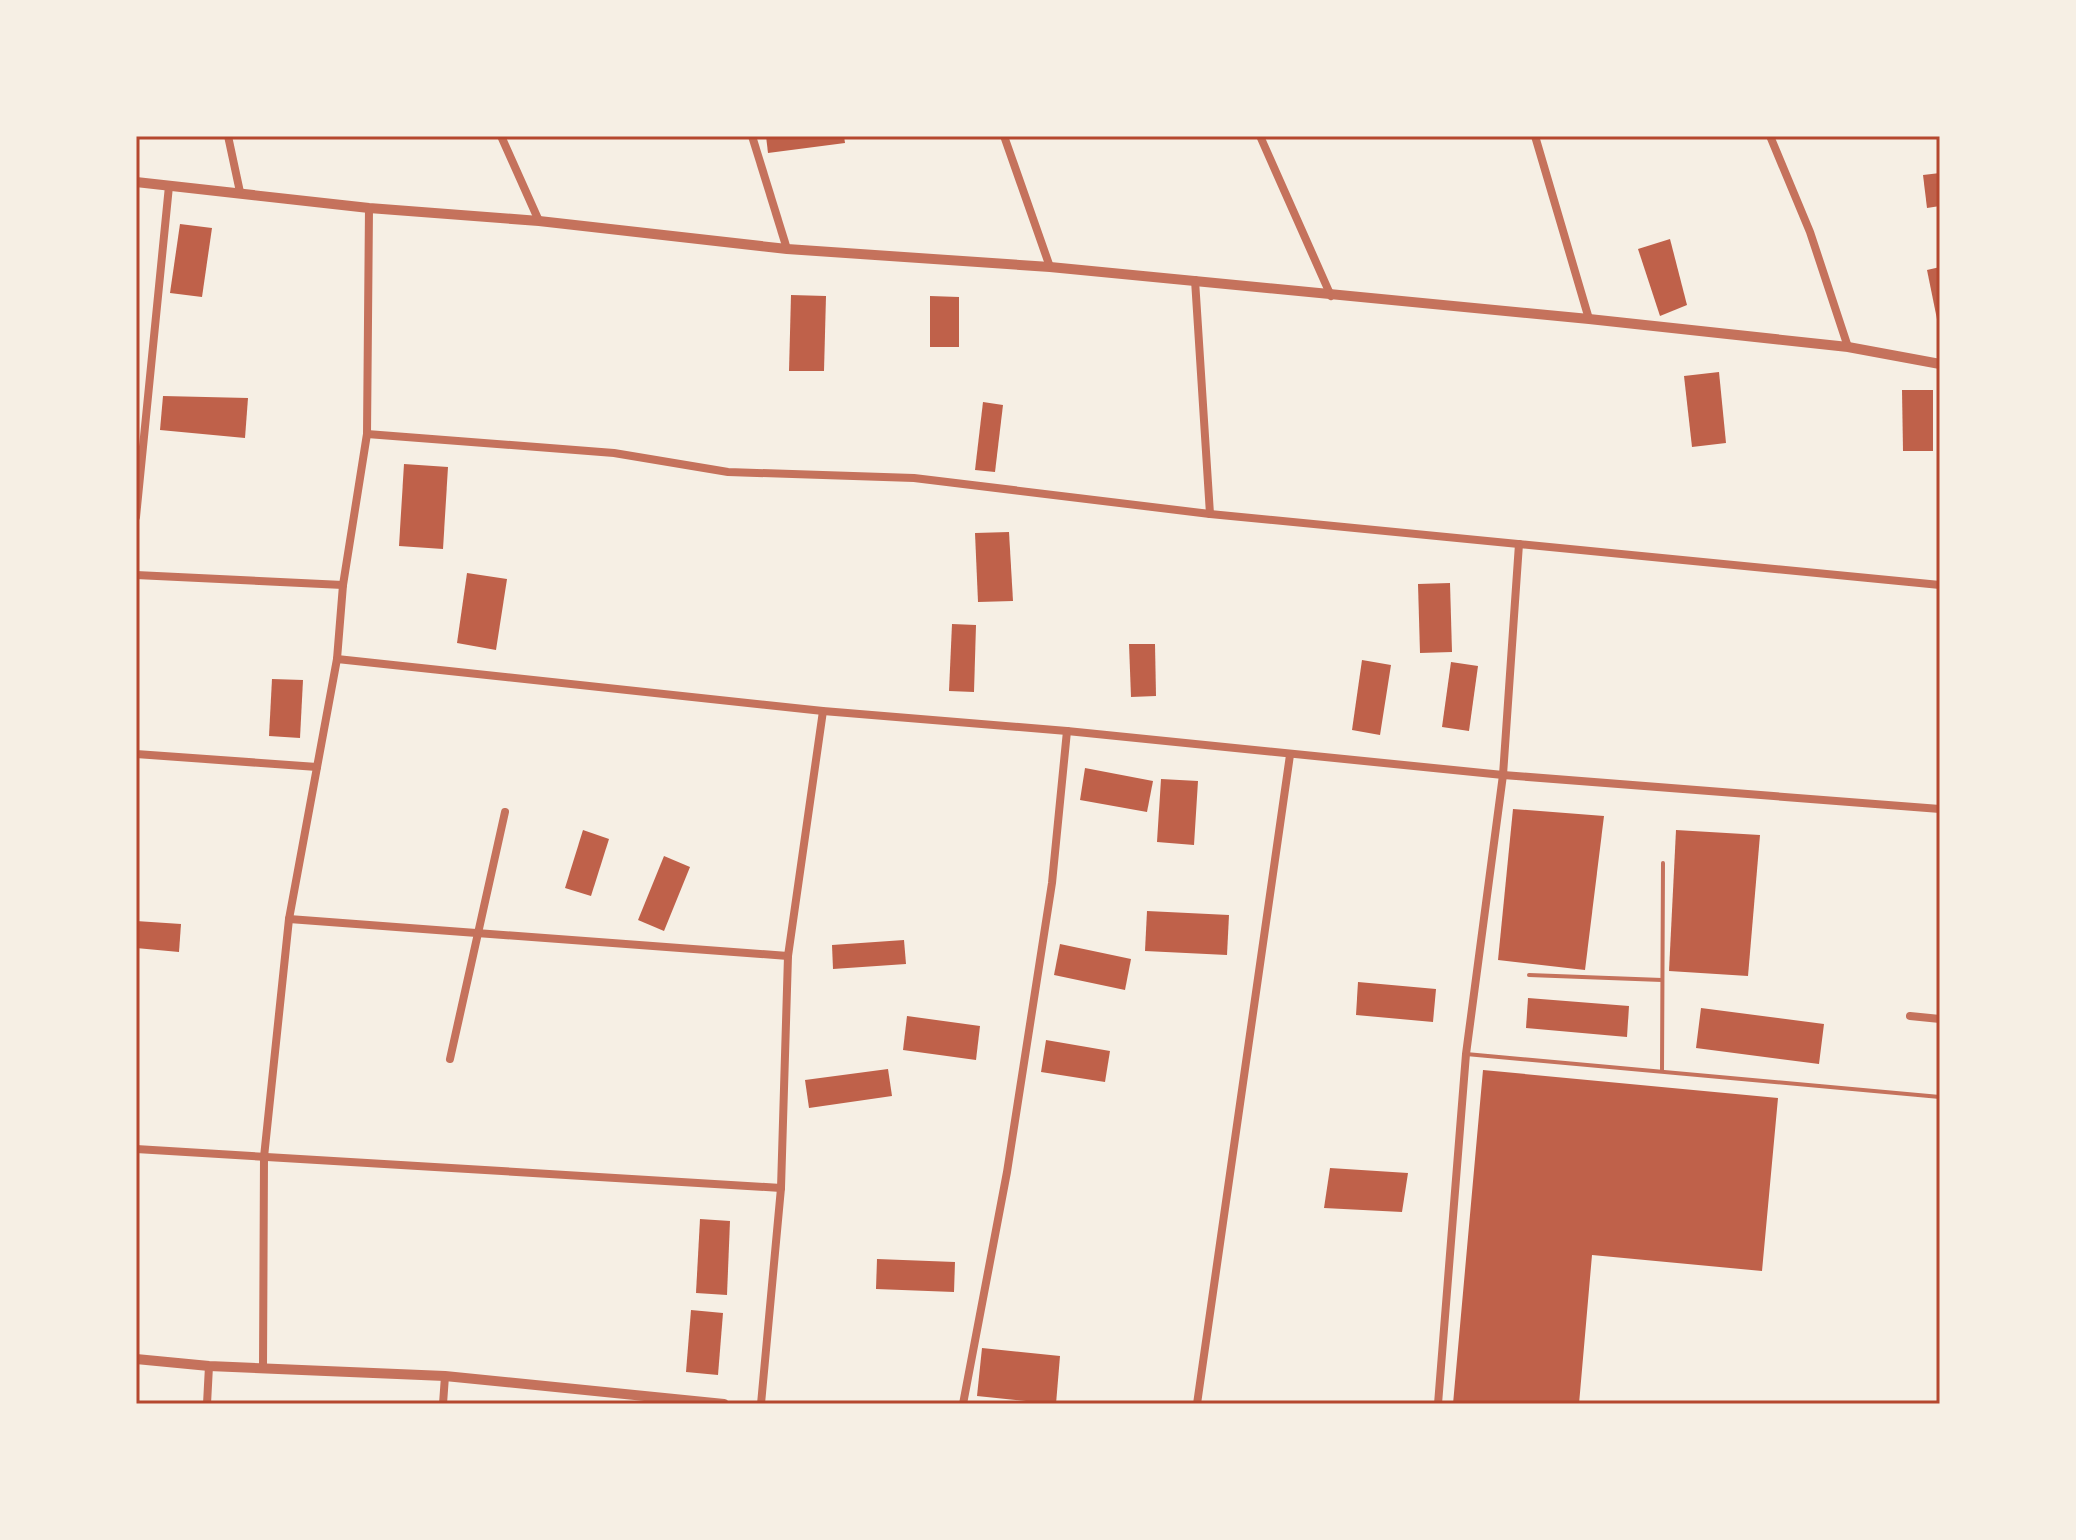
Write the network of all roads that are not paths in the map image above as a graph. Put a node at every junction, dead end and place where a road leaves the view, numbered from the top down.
1 (228, 136) edge
2 (501, 136) edge
3 (752, 136) edge
4 (1004, 136) edge
5 (1260, 136) edge
6 (1535, 136) edge
7 (1770, 136) edge
8 (136, 182) edge
9 (169, 186) junction
10 (240, 192) junction
11 (369, 208) junction
12 (539, 221) junction
13 (787, 249) junction
14 (1050, 267) junction
15 (1195, 280) junction
16 (1331, 296) junction
17 (1589, 319) junction
18 (1848, 347) junction
19 (1940, 364) edge
20 (367, 434) junction
21 (1210, 514) junction
22 (136, 517) edge
23 (1519, 544) junction
24 (136, 575) edge
25 (343, 585) junction
26 (1940, 585) edge
27 (337, 659) junction
28 (823, 711) junction
29 (1067, 731) junction
30 (136, 754) edge
31 (1290, 755) junction
32 (317, 767) junction
33 (1503, 775) junction
34 (1940, 809) edge
35 (505, 812) dead end
36 (1663, 863) dead end
37 (289, 919) junction
38 (478, 933) junction
39 (788, 956) junction
40 (1529, 975) dead end
41 (1662, 980) junction
42 (1910, 1016) dead end
43 (1940, 1019) edge
44 (1466, 1054) junction
45 (450, 1059) dead end
46 (1662, 1071) junction
47 (1940, 1097) edge
48 (136, 1149) edge
49 (264, 1157) junction
50 (781, 1188) junction
51 (136, 1359) edge
52 (209, 1366) junction
53 (263, 1368) junction
54 (445, 1376) junction
55 (718, 1403) edge
56 (207, 1404) edge
57 (443, 1404) edge
58 (761, 1404) edge
59 (963, 1404) edge
60 (1197, 1404) edge
61 (1438, 1404) edge

1 - 10 street
2 - 12 street
3 - 13 street
4 - 14 street
5 - 16 street
6 - 17 street
7 - 18 street
8 - 9 street
9 - 10 street
9 - 22 street
10 - 11 street
11 - 12 street
11 - 20 street
12 - 13 street
13 - 14 street
14 - 15 street
15 - 16 street
15 - 21 street
16 - 17 street
17 - 18 street
18 - 19 street
20 - 21 street
20 - 25 street
21 - 23 street
23 - 26 street
23 - 33 street
24 - 25 street
25 - 27 street
27 - 28 street
27 - 32 street
28 - 29 street
28 - 39 street
29 - 31 street
29 - 59 street
30 - 32 street
31 - 33 street
31 - 60 street
32 - 37 street
33 - 34 street
33 - 44 street
35 - 38 street
36 - 41 lane
37 - 38 street
37 - 49 street
38 - 39 street
38 - 45 street
39 - 50 street
40 - 41 lane
41 - 46 lane
42 - 43 street
44 - 46 lane
44 - 61 street
46 - 47 lane
48 - 49 street
49 - 50 street
49 - 53 street
50 - 58 street
51 - 52 street
52 - 53 street
52 - 56 street
53 - 54 street
54 - 55 street
54 - 57 street

